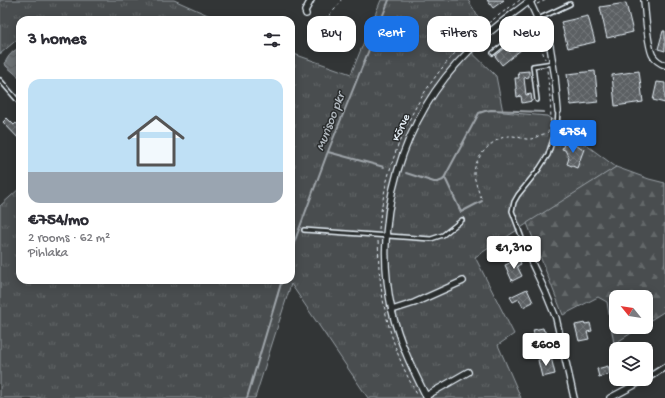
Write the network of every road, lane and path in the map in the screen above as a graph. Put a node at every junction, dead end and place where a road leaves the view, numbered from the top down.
1 (311, 0) edge
2 (341, 0) edge
3 (520, 0) edge
4 (530, 0) edge
5 (644, 0) edge
6 (570, 4) dead end
7 (306, 14) dead end
8 (329, 15) edge
9 (509, 16) edge
10 (537, 16) edge
11 (544, 16) edge
12 (499, 24) edge
13 (499, 48) edge
14 (542, 52) edge
15 (551, 52) edge
16 (493, 53) dead end
17 (553, 63) junction
18 (546, 65) junction
19 (665, 65) edge
20 (0, 80) edge
21 (16, 98) edge
22 (537, 100) dead end
23 (558, 110) joint
24 (481, 198) dead end
25 (462, 220) dead end
26 (304, 230) dead end
27 (378, 236) junction
28 (386, 236) junction
29 (529, 257) joint
30 (463, 281) dead end
31 (392, 310) junction
32 (665, 367) edge
33 (468, 372) dead end
34 (653, 375) edge
35 (633, 386) edge
36 (427, 397) edge
37 (420, 398) edge
38 (574, 398) edge
39 (610, 398) edge

1 - 7 street
2 - 8 path
3 - 27 path
4 - 9 street, Kõrve
4 - 10 street
5 - 19 street
6 - 11 lane
12 - 28 street, Kõrve
13 - 16 lane
14 - 18 path
15 - 17 street
17 - 18 lane
17 - 23 street
18 - 22 lane
18 - 24 path
20 - 21 lane
23 - 29 lane
25 - 28 lane
26 - 27 lane
27 - 28 lane
27 - 37 path
28 - 31 street, Kõrve
29 - 38 street
30 - 31 street
31 - 36 street, Kõrve
32 - 34 street
33 - 36 street, Kõrve
35 - 39 street

